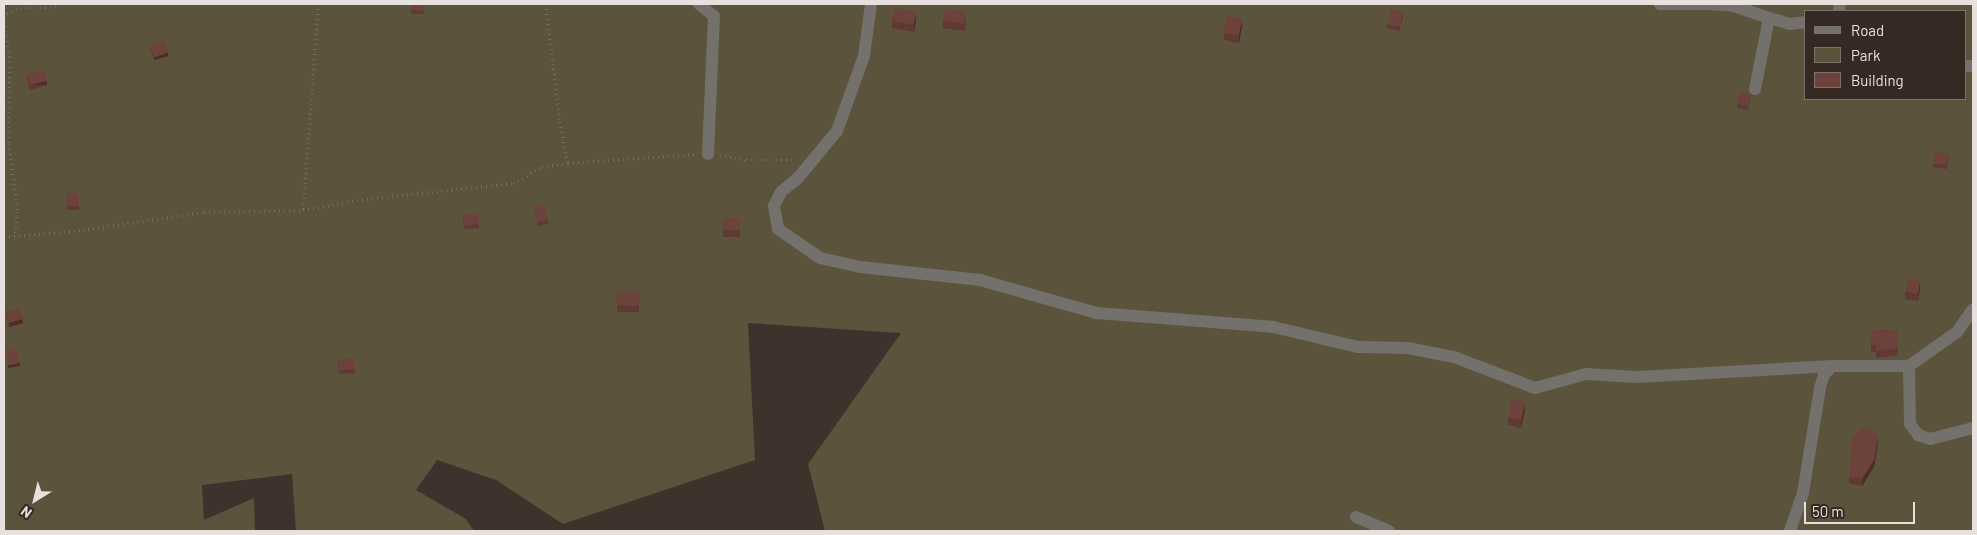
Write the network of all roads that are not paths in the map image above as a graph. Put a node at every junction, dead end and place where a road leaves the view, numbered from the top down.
1 (699, 4) edge
2 (871, 4) edge
3 (1660, 4) edge
4 (1704, 4) edge
5 (1708, 4) edge
6 (1768, 18) junction
7 (1804, 22) edge
8 (1755, 89) dead end
9 (708, 154) road end
10 (1973, 309) edge
11 (1832, 366) junction
12 (1909, 366) junction
13 (1973, 428) edge
14 (1356, 517) dead end
15 (1389, 531) edge
16 (1790, 531) edge

1 - 9 street
2 - 11 street
3 - 4 street
5 - 6 street
6 - 7 street
6 - 8 street
10 - 12 street
11 - 12 street
11 - 16 street
12 - 13 street
14 - 15 street

